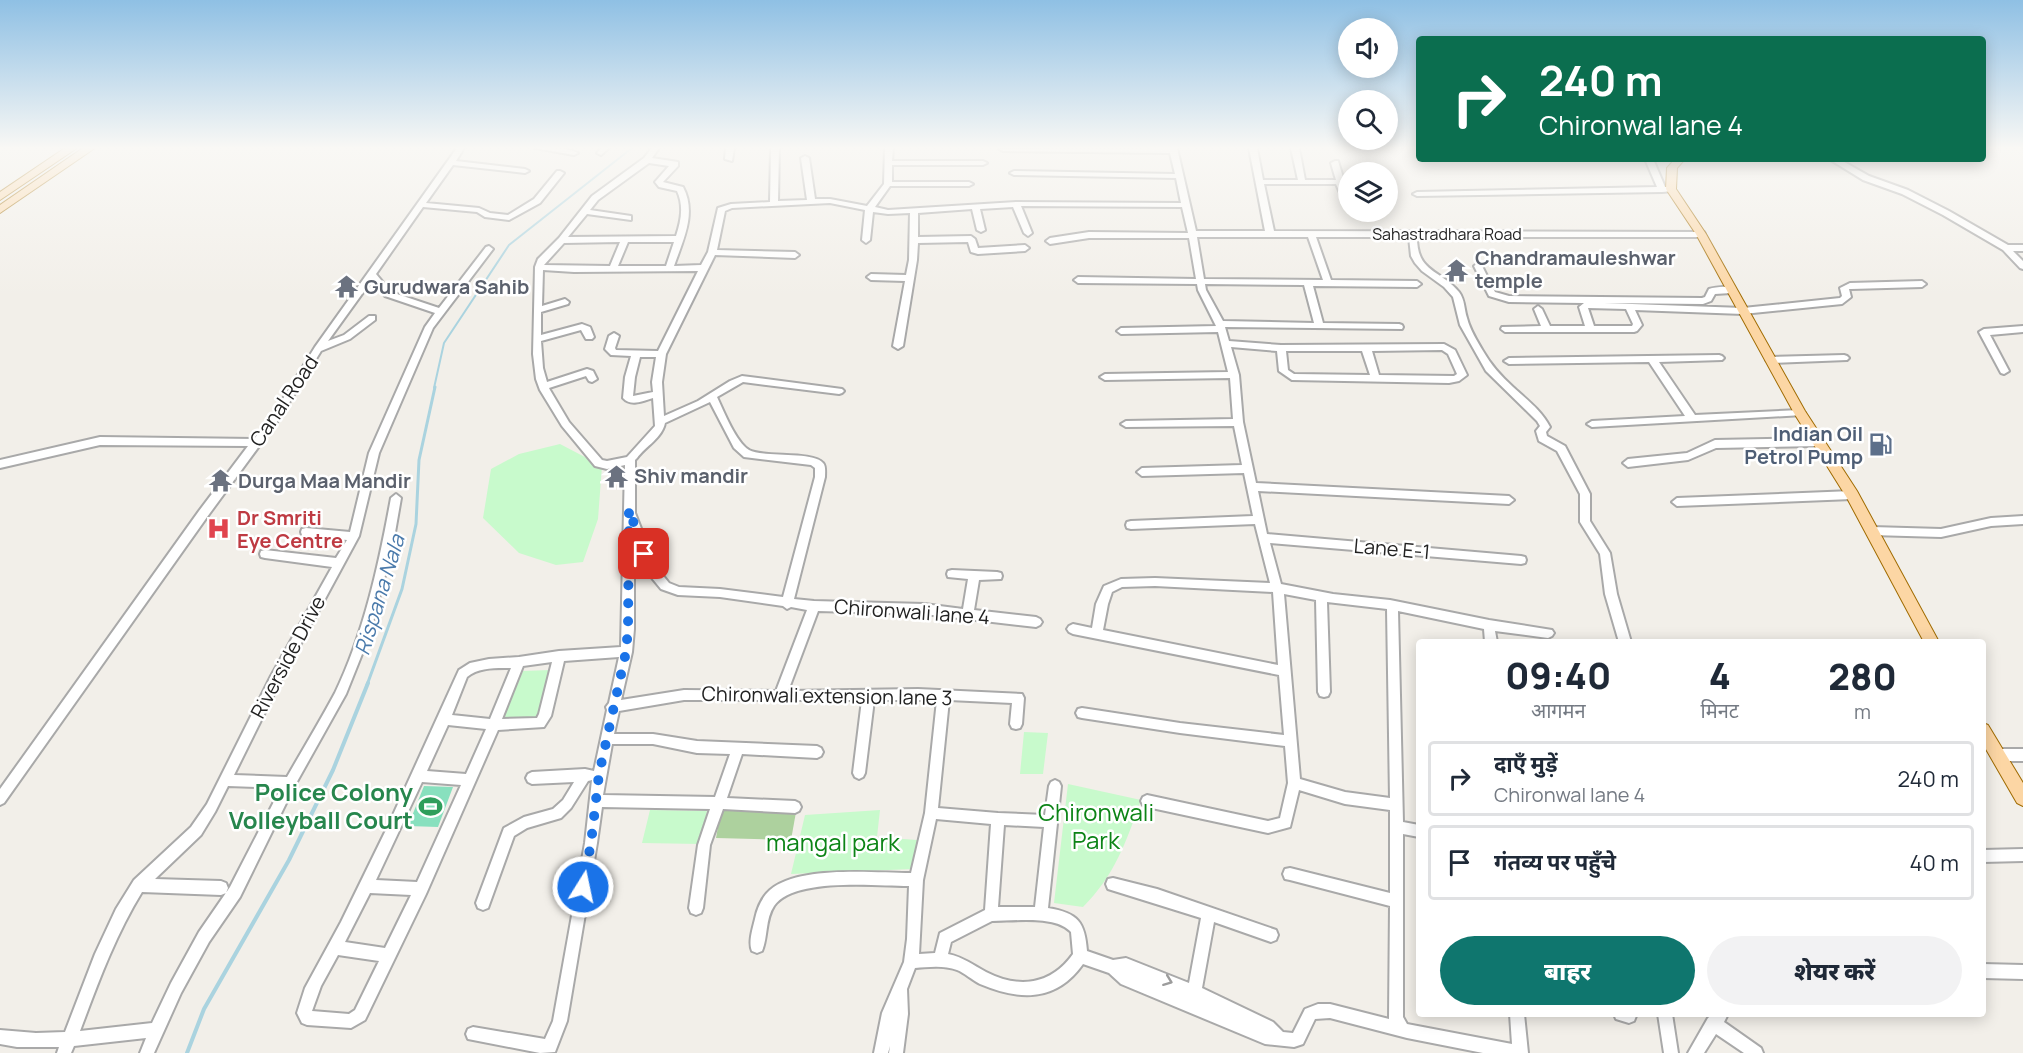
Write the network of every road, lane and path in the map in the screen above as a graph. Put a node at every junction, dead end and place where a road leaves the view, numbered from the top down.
1 (19, 197) edge
2 (428, 197) edge
3 (540, 197) edge
4 (596, 197) edge
5 (683, 197) edge
6 (774, 197) edge
7 (810, 197) edge
8 (878, 197) edge
9 (1184, 197) edge
10 (1264, 197) edge
11 (1672, 197) edge
12 (1918, 197) edge
13 (811, 201) junction
14 (1016, 204) junction
15 (1185, 204) junction
16 (422, 205) junction
17 (774, 205) junction
18 (976, 208) junction
19 (869, 209) junction
20 (0, 210) edge
21 (584, 211) junction
22 (914, 211) junction
23 (628, 218) dead end
24 (981, 230) dead end
25 (1028, 233) dead end
26 (1270, 234) junction
27 (1311, 234) junction
28 (1413, 234) junction
29 (1701, 234) junction
30 (1193, 235) junction
31 (679, 239) junction
32 (562, 240) junction
33 (625, 240) junction
34 (866, 240) dead end
35 (915, 240) junction
36 (1050, 241) dead end
37 (1025, 248) dead end
38 (2006, 248) junction
39 (2023, 248) edge
40 (489, 249) dead end
41 (712, 252) junction
42 (795, 255) dead end
43 (1478, 266) dead end
44 (2023, 266) edge
45 (538, 267) junction
46 (705, 268) junction
47 (613, 269) junction
48 (669, 269) junction
49 (371, 273) junction
50 (871, 277) dead end
51 (910, 278) junction
52 (1078, 280) dead end
53 (1200, 280) junction
54 (1308, 283) junction
55 (1328, 283) junction
56 (1417, 284) dead end
57 (1922, 284) dead end
58 (1731, 290) junction
59 (565, 302) dead end
60 (1630, 308) junction
61 (1538, 309) dead end
62 (538, 310) junction
63 (440, 311) junction
64 (1743, 311) junction
65 (372, 318) dead end
66 (1221, 326) junction
67 (1318, 326) junction
68 (1399, 327) dead end
69 (1505, 329) dead end
70 (1547, 329) junction
71 (1592, 329) junction
72 (2023, 329) edge
73 (1121, 331) dead end
74 (614, 336) dead end
75 (589, 337) dead end
76 (538, 339) junction
77 (1226, 345) junction
78 (898, 346) dead end
79 (1366, 347) junction
80 (1281, 348) junction
81 (318, 349) junction
82 (636, 354) junction
83 (661, 354) junction
84 (1719, 358) dead end
85 (1844, 358) dead end
86 (1652, 359) junction
87 (1771, 360) junction
88 (1509, 361) dead end
89 (2004, 371) dead end
90 (1234, 375) junction
91 (1105, 377) dead end
92 (1375, 378) junction
93 (592, 379) dead end
94 (544, 386) junction
95 (840, 391) dead end
96 (657, 393) junction
97 (712, 397) junction
98 (1800, 413) junction
99 (1692, 418) junction
100 (661, 421) junction
101 (1238, 422) junction
102 (1126, 424) dead end
103 (1592, 424) dead end
104 (1819, 442) junction
105 (257, 443) junction
106 (630, 460) junction
107 (1628, 463) dead end
108 (0, 464) edge
109 (1249, 469) junction
110 (1142, 472) dead end
111 (1252, 487) junction
112 (1852, 495) junction
113 (396, 498) dead end
114 (1509, 500) dead end
115 (1677, 502) dead end
116 (629, 509) junction
117 (1260, 520) junction
118 (2023, 520) edge
119 (1131, 525) dead end
120 (1872, 531) junction
121 (306, 532) dead end
122 (354, 536) junction
123 (1263, 538) junction
124 (265, 554) dead end
125 (1521, 560) dead end
126 (338, 563) junction
127 (952, 574) dead end
128 (974, 575) junction
129 (998, 576) dead end
130 (1278, 589) junction
131 (1321, 597) junction
132 (787, 604) junction
133 (814, 606) junction
134 (1392, 606) junction
135 (968, 614) junction
136 (1036, 622) dead end
137 (1489, 625) junction
138 (1073, 629) dead end
139 (1097, 633) junction
140 (1548, 633) dead end
141 (1491, 639) edge
142 (1624, 639) edge
143 (1930, 639) edge
144 (626, 652) junction
145 (559, 656) junction
146 (519, 662) junction
147 (1283, 671) junction
148 (1324, 692) dead end
149 (869, 694) junction
150 (780, 696) junction
151 (943, 697) junction
152 (612, 707) junction
153 (1082, 713) dead end
154 (445, 719) junction
155 (1016, 724) dead end
156 (494, 725) junction
157 (1986, 735) edge
158 (608, 739) junction
159 (1291, 741) junction
160 (738, 749) junction
161 (817, 752) dead end
162 (1998, 755) junction
163 (2023, 755) edge
164 (859, 773) dead end
165 (592, 775) junction
166 (420, 776) junction
167 (532, 778) dead end
168 (224, 780) junction
169 (470, 780) junction
170 (290, 783) junction
171 (1294, 783) junction
172 (1054, 786) dead end
173 (2023, 798) edge
174 (0, 799) edge
175 (595, 801) junction
176 (1147, 801) dead end
177 (717, 803) junction
178 (1395, 806) junction
179 (795, 807) dead end
180 (931, 813) junction
181 (998, 819) junction
182 (1051, 821) junction
183 (1397, 827) junction
184 (1416, 830) edge
185 (2023, 855) edge
186 (1986, 856) edge
187 (1290, 874) dead end
188 (916, 880) junction
189 (1113, 884) dead end
190 (139, 885) junction
191 (366, 886) junction
192 (221, 888) dead end
193 (421, 889) junction
194 (1397, 901) junction
195 (483, 903) dead end
196 (696, 908) dead end
197 (991, 914) junction
198 (1041, 914) junction
199 (1209, 914) junction
200 (1270, 935) dead end
201 (757, 946) dead end
202 (335, 948) junction
203 (390, 955) junction
204 (1080, 956) junction
205 (940, 959) junction
206 (911, 962) junction
207 (1113, 967) junction
208 (1986, 971) edge
209 (2023, 972) edge
210 (899, 987) junction
211 (1194, 992) junction
212 (1517, 1017) edge
213 (1665, 1017) edge
214 (1717, 1019) edge
215 (1401, 1028) junction
216 (156, 1030) junction
217 (473, 1034) dead end
218 (0, 1036) edge
219 (1278, 1037) junction
220 (69, 1038) junction
221 (549, 1050) edge
222 (64, 1053) edge
223 (147, 1053) edge
224 (881, 1053) edge
225 (896, 1053) edge
226 (1521, 1053) edge
227 (1671, 1053) edge
228 (1695, 1053) edge
229 (1756, 1053) edge

1 - 20 main road
2 - 16 street, Canal Road
3 - 16 street
4 - 21 street
5 - 31 street
6 - 17 street
7 - 13 street
8 - 19 street
9 - 15 street
10 - 26 street
11 - 29 main road
12 - 38 street
13 - 17 street
13 - 19 street
14 - 15 street
14 - 18 street
14 - 25 street
15 - 30 street
16 - 49 street, Canal Road
17 - 41 street
18 - 22 street
18 - 24 street
19 - 22 street
19 - 34 street
21 - 23 street
21 - 32 street
22 - 35 street
26 - 27 street, Sahastradhara Road
26 - 30 street, Sahastradhara Road
27 - 28 street, Sahastradhara Road
27 - 55 street
28 - 29 street, Sahastradhara Road
28 - 142 street
29 - 58 main road
30 - 36 street, Sahastradhara Road
30 - 53 street
31 - 33 street
31 - 48 street
32 - 33 street
32 - 45 street
33 - 47 street
35 - 37 street
35 - 51 street
38 - 39 street
38 - 44 street
40 - 63 street, Riverside Drive
41 - 42 street
41 - 46 street
43 - 58 street
45 - 47 street
45 - 62 street
46 - 48 street
46 - 83 street
47 - 48 street
49 - 63 street
49 - 81 street, Canal Road
50 - 51 street
51 - 78 street
52 - 53 street
53 - 54 street
53 - 66 street
54 - 55 street
54 - 67 street
55 - 56 street
57 - 64 street
58 - 64 main road
59 - 62 street
60 - 64 street
60 - 71 street
60 - 71 street
61 - 70 street
62 - 76 street
63 - 122 street, Riverside Drive
64 - 87 main road
65 - 81 street
66 - 67 street
66 - 73 street
66 - 77 street
67 - 68 street
69 - 70 street
70 - 71 street
72 - 89 street
74 - 82 street
75 - 76 street
76 - 94 street
77 - 80 street
77 - 90 street
79 - 80 street
79 - 92 street
79 - 92 street
80 - 92 street
81 - 105 street, Canal Road
82 - 83 street
82 - 96 street
83 - 96 street
84 - 86 street
85 - 87 street
86 - 88 street
86 - 99 street
87 - 98 main road
90 - 91 street
90 - 101 street
93 - 94 street
94 - 106 street
95 - 97 street
96 - 100 street
97 - 100 street
97 - 132 street
98 - 99 street
98 - 104 main road
99 - 103 street
100 - 106 street
101 - 102 street
101 - 109 street
104 - 107 street
104 - 112 main road
105 - 108 street
105 - 174 street, Canal Road
106 - 116 street
109 - 110 street
109 - 111 street
111 - 114 street
111 - 117 street
112 - 115 street
112 - 120 main road
113 - 170 street
116 - 132 street, Chironwali lane 4
116 - 144 street
117 - 119 street
117 - 123 street
118 - 120 street
120 - 143 main road
121 - 122 street
122 - 126 street, Riverside Drive
123 - 125 street, Lane E-1
123 - 130 street
124 - 126 street
126 - 168 street, Riverside Drive
127 - 128 street
128 - 129 street
128 - 135 street
130 - 131 street
130 - 139 street
130 - 147 street
131 - 134 street
131 - 148 street
132 - 133 street, Chironwali lane 4
133 - 135 street, Chironwali lane 4
133 - 150 street
134 - 137 street
134 - 178 street
135 - 136 street, Chironwali lane 4
137 - 140 street
137 - 141 street
138 - 139 street
139 - 147 street
144 - 145 street
144 - 152 street
145 - 146 street
145 - 156 street
146 - 154 street
146 - 156 street
147 - 159 street
149 - 150 street, Chironwali extension lane 3
149 - 151 street, Chironwali extension lane 3
149 - 164 street
150 - 152 street, Chironwali extension lane 3
151 - 155 street, Chironwali extension lane 3
151 - 180 street
152 - 158 street
153 - 159 street
154 - 156 street
154 - 166 street
156 - 169 street
157 - 162 main road
158 - 160 street
158 - 165 street
159 - 171 street
160 - 161 street
160 - 177 street
162 - 163 street
162 - 173 main road
165 - 167 street
165 - 175 street
165 - 195 street
166 - 169 street
166 - 191 street
168 - 170 street
168 - 190 street, Riverside Drive
169 - 193 street
170 - 216 street
171 - 176 street
171 - 178 street
172 - 182 street
175 - 177 street
175 - 221 street
177 - 179 street
177 - 196 street
178 - 183 street
180 - 181 street
180 - 188 street
181 - 182 street
181 - 197 street
182 - 198 street
183 - 184 street
183 - 194 street
185 - 186 street
187 - 194 street
188 - 201 street
188 - 206 street
189 - 199 street
190 - 192 street
190 - 220 street, Riverside Drive
191 - 193 street
191 - 202 street
193 - 203 street
194 - 215 street
197 - 198 street
197 - 205 street
198 - 204 street
199 - 200 street
199 - 211 street
202 - 203 street
202 - 203 street
204 - 205 street
204 - 207 street
205 - 206 street
206 - 210 street
207 -> 211 street
207 - 219 street
208 - 209 street
210 - 224 street
210 - 225 street
211 - 219 street
212 - 226 street
213 - 227 street
214 - 228 street
214 - 229 street
215 - 219 street
215 - 226 street
216 - 220 street
216 - 223 street
217 - 221 street
218 - 220 street
220 - 222 street, Riverside Drive

